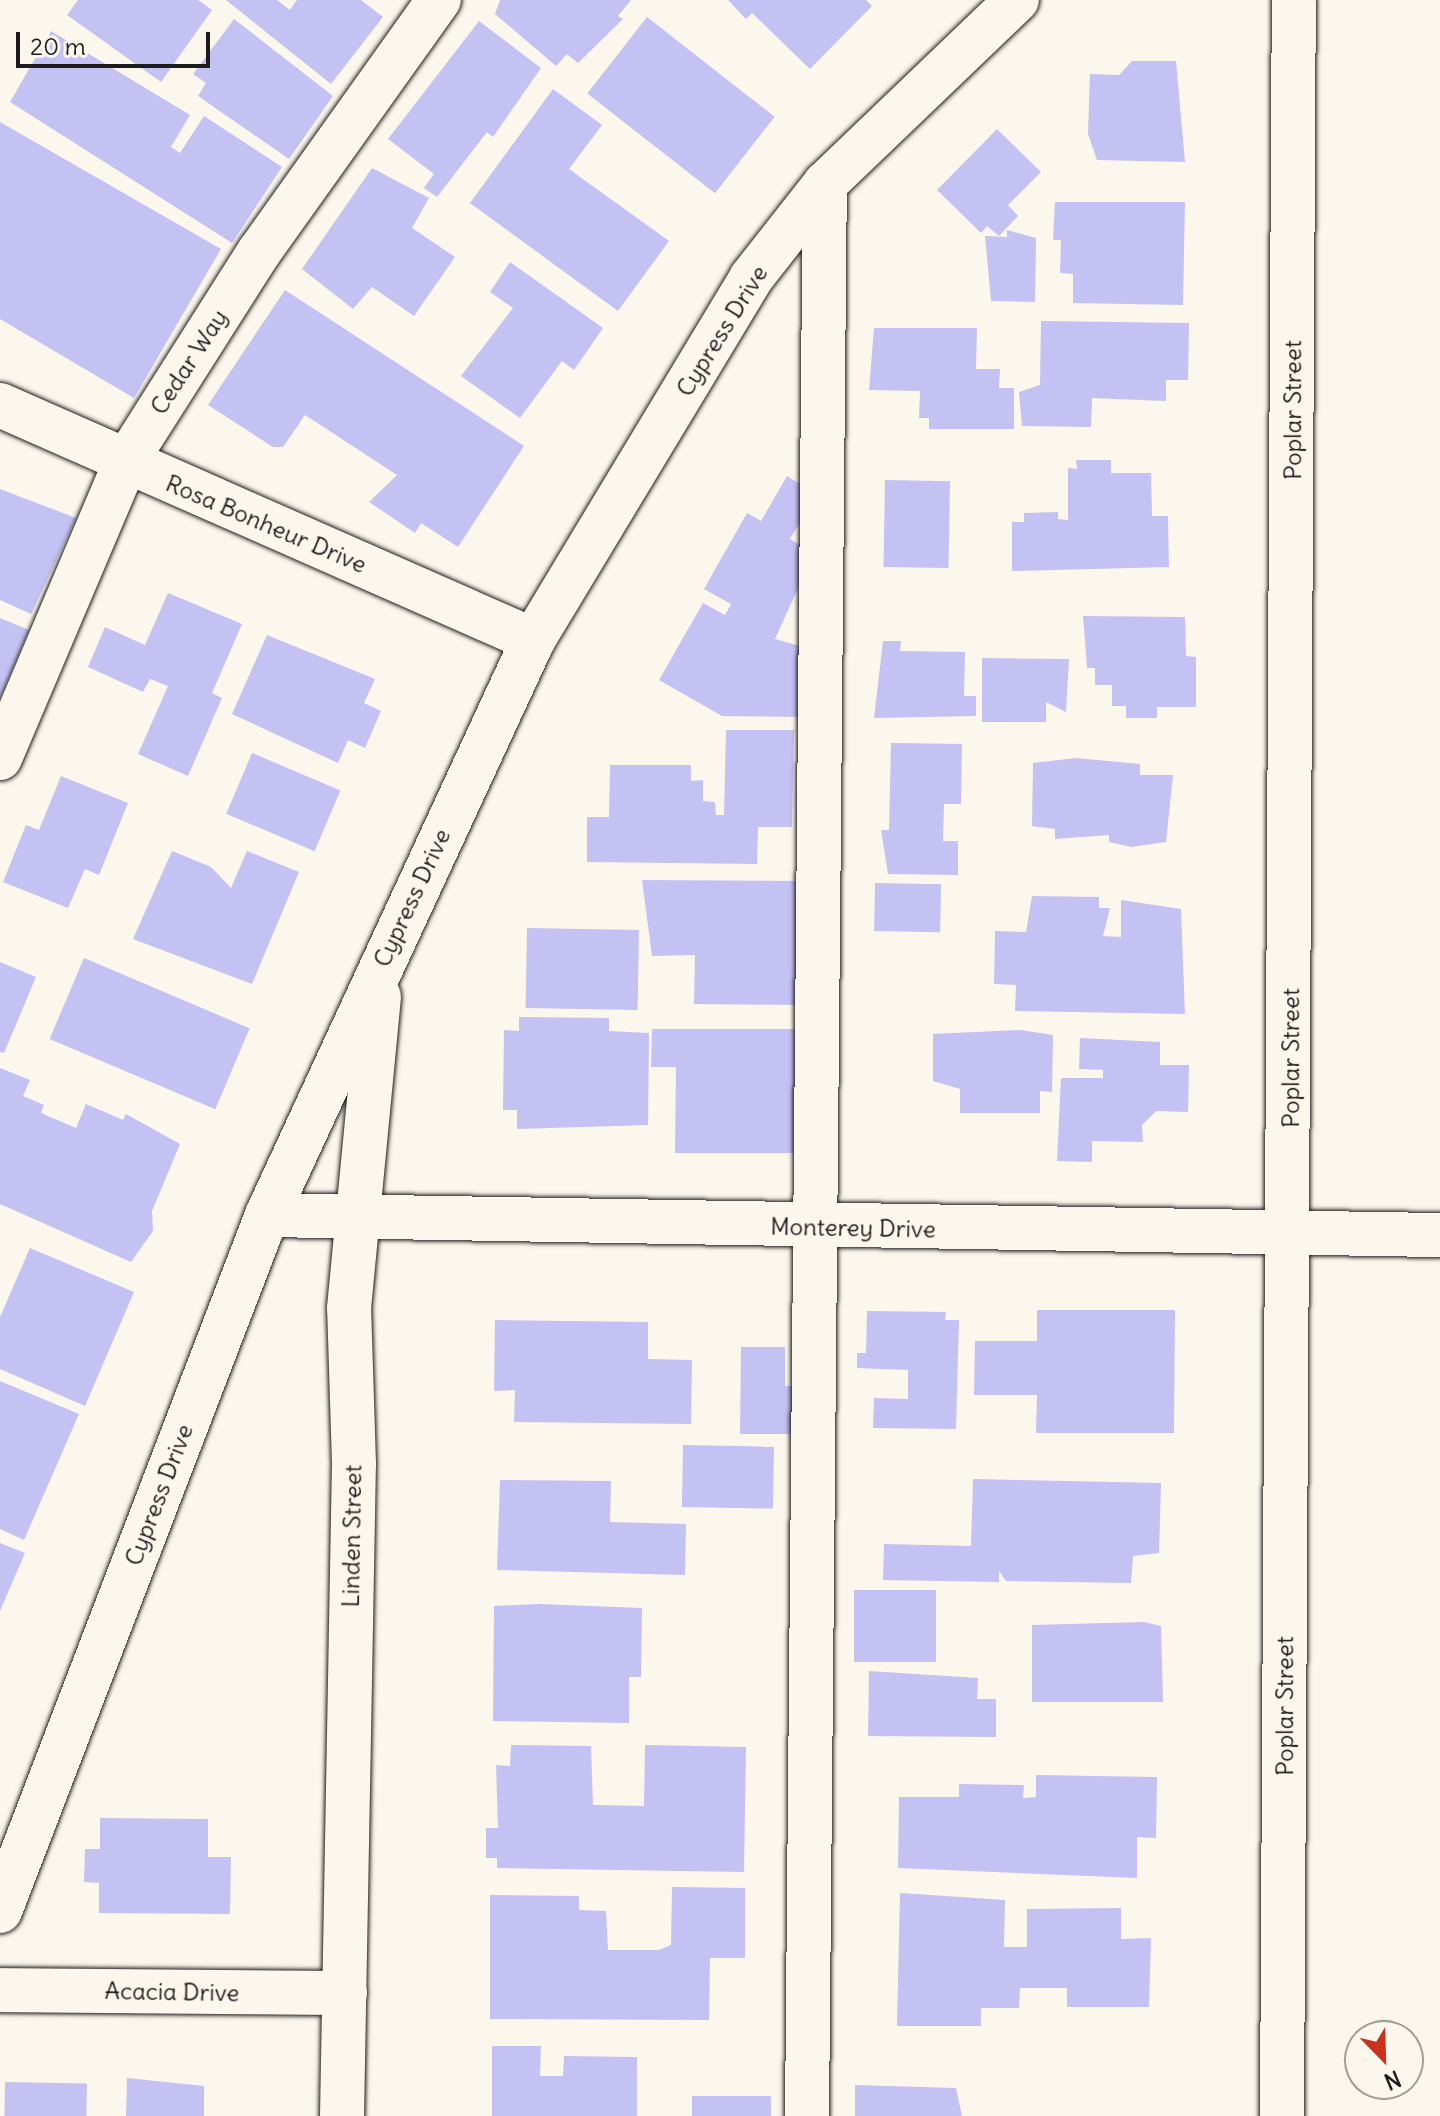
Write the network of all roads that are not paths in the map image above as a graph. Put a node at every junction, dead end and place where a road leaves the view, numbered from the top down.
1 (439, 0) edge
2 (1017, 0) edge
3 (1294, 0) edge
4 (825, 184) junction
5 (0, 405) edge
6 (125, 463) junction
7 (533, 640) junction
8 (0, 758) edge
9 (383, 958) junction
10 (267, 1215) junction
11 (355, 1221) junction
12 (815, 1227) junction
13 (1289, 1233) junction
14 (1440, 1235) edge
15 (0, 1911) edge
16 (0, 1990) edge
17 (345, 1993) junction
18 (342, 2116) edge
19 (807, 2116) edge
20 (1282, 2116) edge

1 - 6 street, Cedar Way
2 - 4 street, Cypress Drive
3 - 13 street, Poplar Street
4 - 7 street, Cypress Drive
4 - 12 street
5 - 6 street, Rosa Bonheur Drive
6 - 7 street, Rosa Bonheur Drive
6 - 8 street, Cedar Way
7 - 9 street, Cypress Drive
9 - 10 street, Cypress Drive
9 - 11 street, Linden Street
10 - 11 street, Monterey Drive
10 - 15 street, Cypress Drive
11 - 12 street, Monterey Drive
11 - 17 street, Linden Street
12 - 13 street, Monterey Drive
12 - 19 street
13 - 14 street, Monterey Drive
13 - 20 street, Poplar Street
16 - 17 street, Acacia Drive
17 - 18 street, Linden Street

